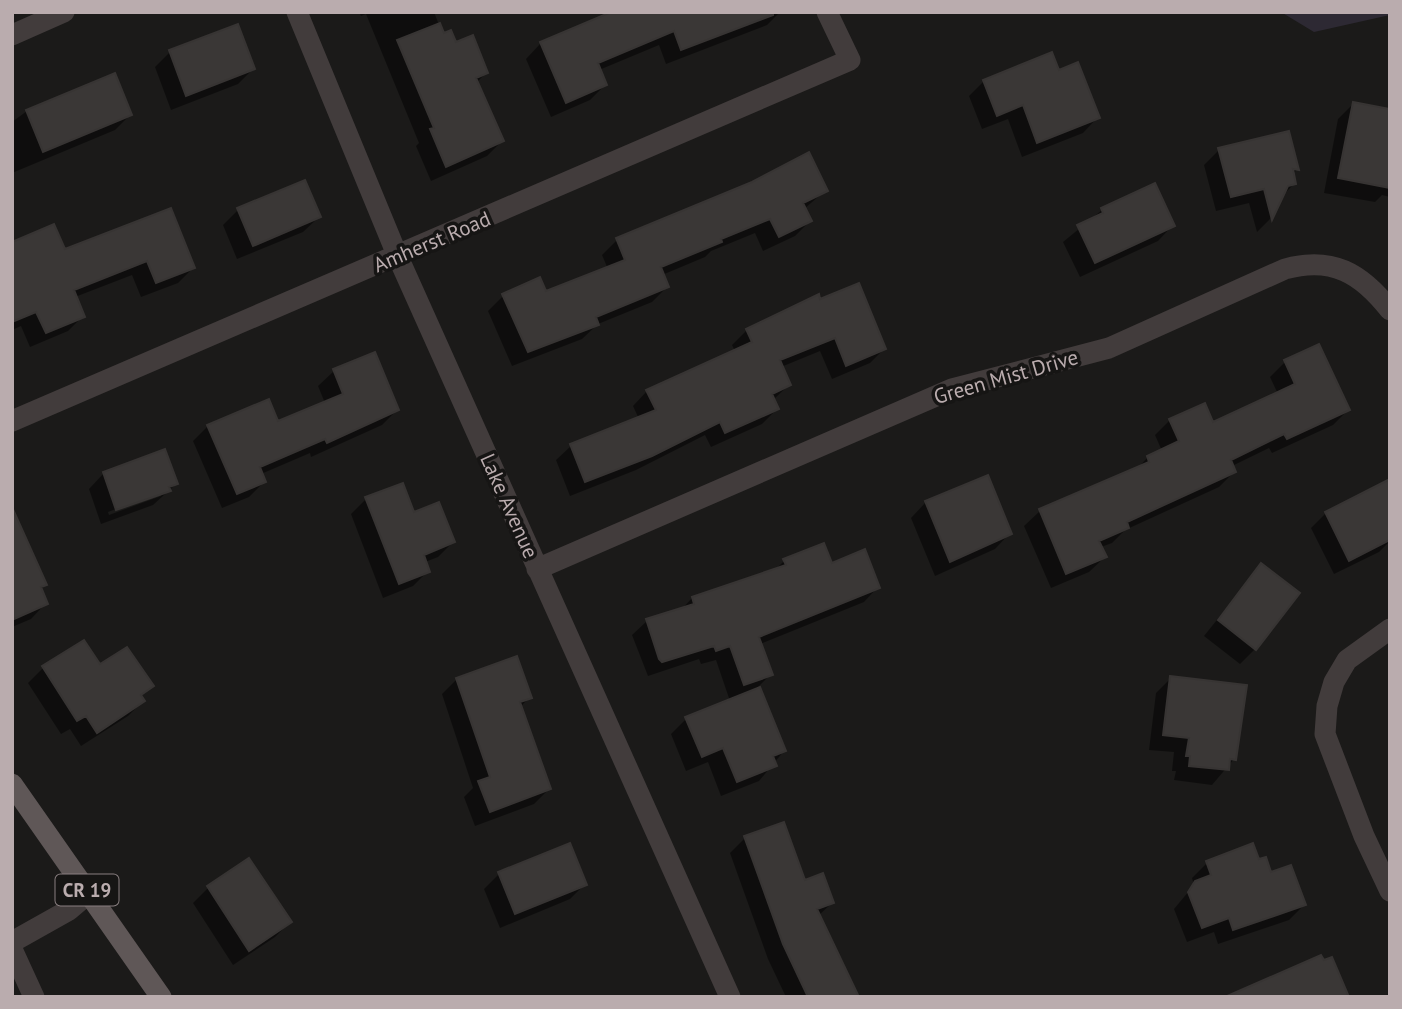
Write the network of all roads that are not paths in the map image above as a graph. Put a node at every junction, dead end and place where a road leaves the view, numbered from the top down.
1 (64, 12) edge
2 (297, 12) edge
3 (827, 12) edge
4 (12, 35) edge
5 (398, 257) junction
6 (1390, 310) edge
7 (12, 421) edge
8 (537, 569) junction
9 (1390, 629) edge
10 (12, 784) edge
11 (1390, 891) edge
12 (89, 893) junction
13 (12, 942) edge
14 (12, 949) edge
15 (34, 997) edge
16 (161, 997) edge
17 (730, 997) edge

1 - 4 street
2 - 5 street, Lake Avenue
3 - 5 street, Amherst Road
5 - 7 street, Amherst Road
5 - 8 street, Lake Avenue
6 - 8 street, Green Mist Drive
8 - 17 street, Lake Avenue
9 - 11 street
10 - 12 main road, CR 19
12 - 13 street
12 - 16 main road, CR 19
14 - 15 street

